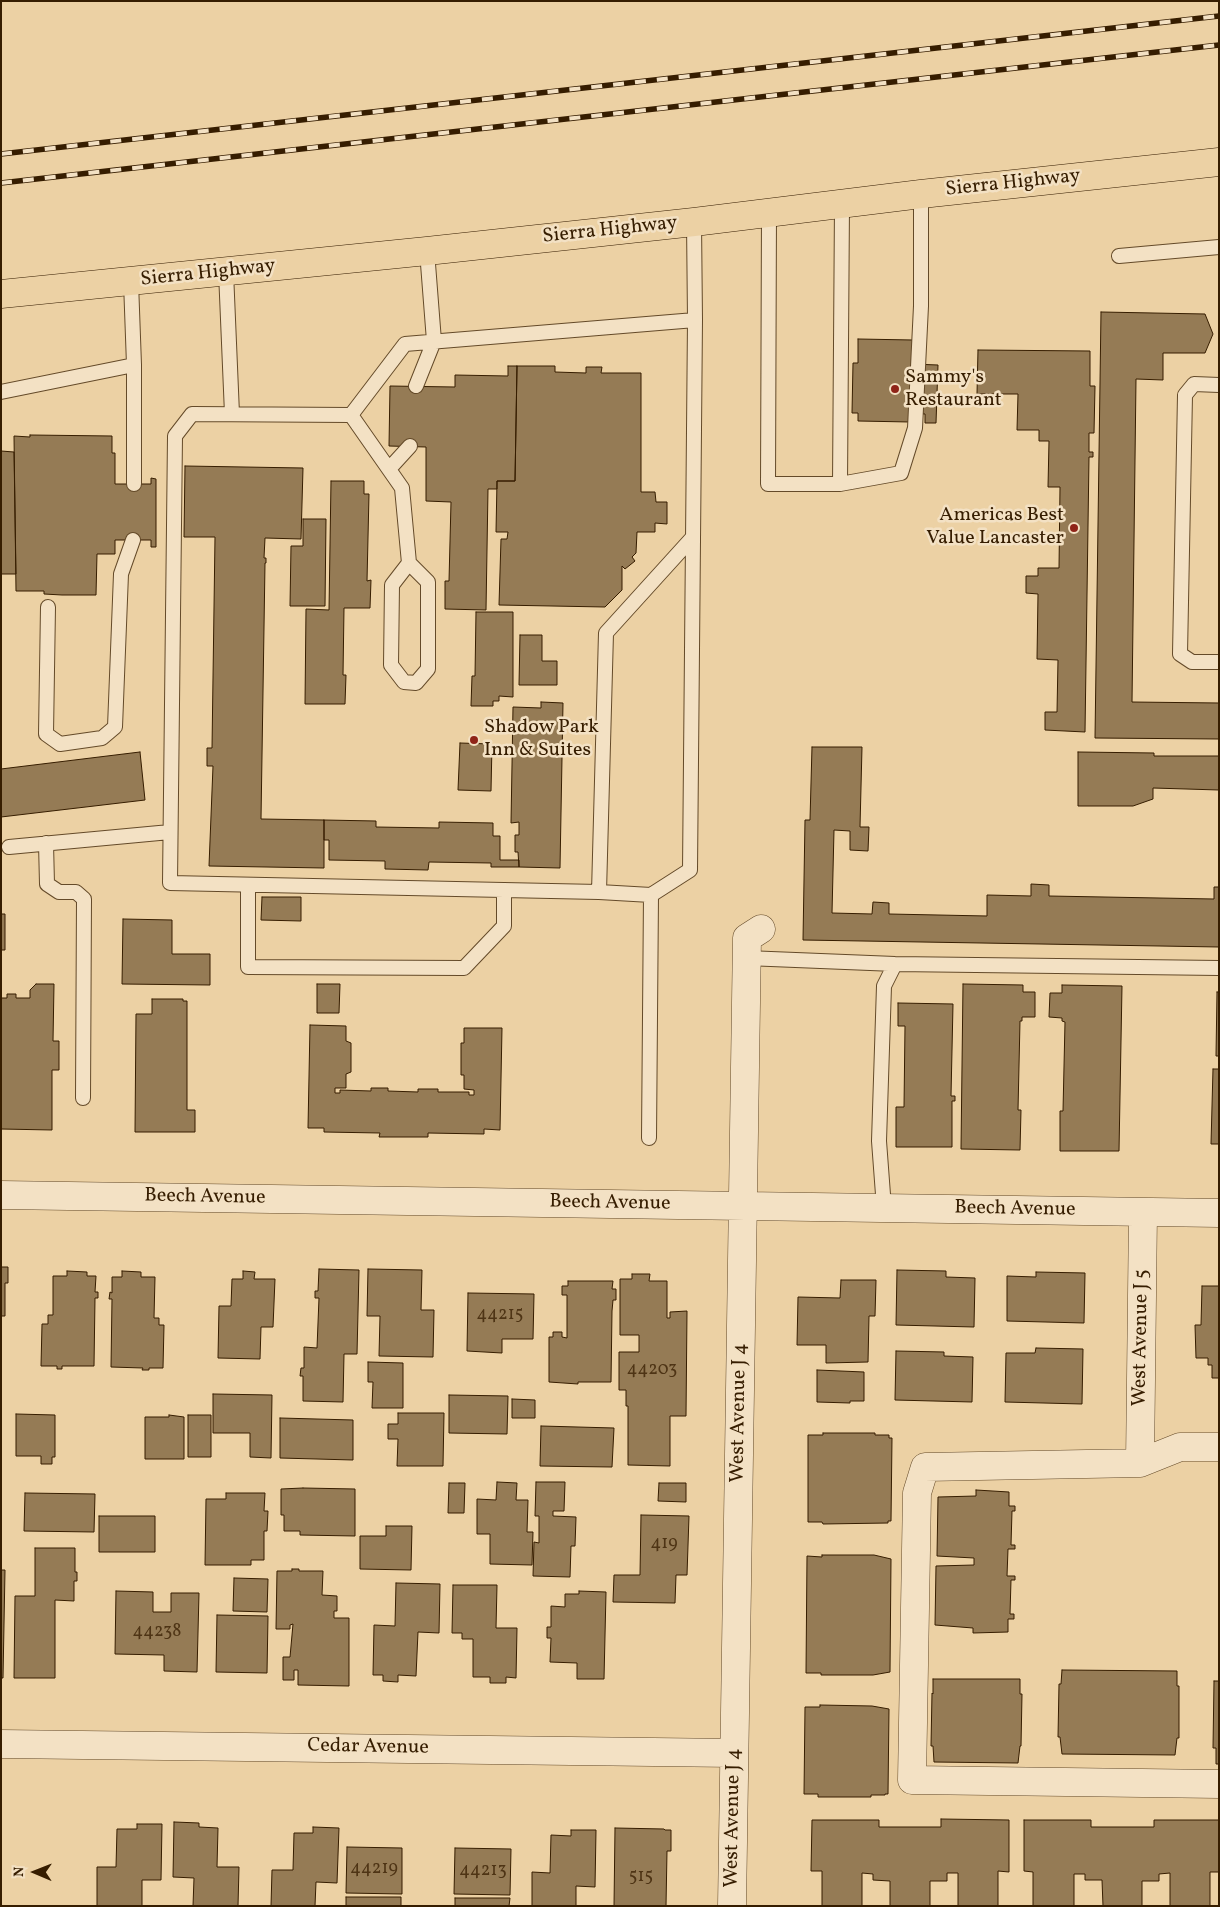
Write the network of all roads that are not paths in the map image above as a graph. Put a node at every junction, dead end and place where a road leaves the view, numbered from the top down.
1 (1219, 162) edge
2 (921, 194) junction
3 (842, 204) junction
4 (769, 212) junction
5 (694, 222) junction
6 (1219, 247) edge
7 (427, 251) junction
8 (1119, 256) dead end
9 (226, 272) junction
10 (131, 282) junction
11 (1, 294) edge
12 (695, 320) junction
13 (434, 342) junction
14 (134, 365) junction
15 (1219, 384) edge
16 (416, 386) dead end
17 (1, 392) edge
18 (232, 414) junction
19 (351, 415) junction
20 (410, 446) dead end
21 (389, 469) junction
22 (134, 484) dead end
23 (840, 484) junction
24 (693, 537) junction
25 (133, 540) dead end
26 (409, 564) junction
27 (48, 607) dead end
28 (1219, 662) edge
29 (170, 832) junction
30 (46, 843) junction
31 (9, 847) dead end
32 (248, 884) junction
33 (504, 890) junction
34 (599, 892) junction
35 (651, 895) junction
36 (762, 929) dead end
37 (746, 958) junction
38 (895, 964) junction
39 (1219, 968) edge
40 (83, 1098) dead end
41 (649, 1138) dead end
42 (1, 1196) edge
43 (743, 1206) junction
44 (884, 1208) junction
45 (1143, 1212) junction
46 (1219, 1213) edge
47 (1219, 1447) edge
48 (1140, 1463) junction
49 (1, 1744) edge
50 (734, 1753) junction
51 (1219, 1784) edge
52 (732, 1906) edge

1 - 2 main road, Sierra Highway
2 - 3 main road, Sierra Highway
2 - 23 lane
3 - 4 main road, Sierra Highway
3 - 23 lane
4 - 5 main road, Sierra Highway
4 - 23 lane
5 - 7 main road, Sierra Highway
5 - 12 lane
6 - 8 lane
7 - 9 main road, Sierra Highway
7 - 13 lane
9 - 10 main road, Sierra Highway
9 - 18 lane
10 - 11 main road, Sierra Highway
10 - 14 lane
12 - 13 lane
12 - 24 lane
13 - 16 lane
13 - 19 lane
14 - 17 lane
14 - 22 lane
15 - 28 lane
18 - 19 lane
18 - 29 lane
19 - 21 lane
20 - 21 lane
21 - 26 lane
24 - 34 lane
24 - 35 lane
25 - 27 lane
26 - 26 lane
29 - 30 lane
29 - 32 lane
30 - 31 lane
30 - 40 lane
32 - 33 lane
32 - 33 lane
33 - 34 lane
34 - 35 lane
35 - 41 lane
36 - 37 street, West Avenue J 4
37 - 38 lane
37 - 43 street, West Avenue J 4
38 - 39 lane
38 - 44 lane
42 - 43 street, Beech Avenue
43 - 44 street, Beech Avenue
43 - 50 street, West Avenue J 4
44 - 45 street, Beech Avenue
45 - 46 street, Beech Avenue
45 - 48 street, West Avenue J 5
47 - 48 street
48 - 51 street
49 - 50 street, Cedar Avenue
50 - 52 street, West Avenue J 4

